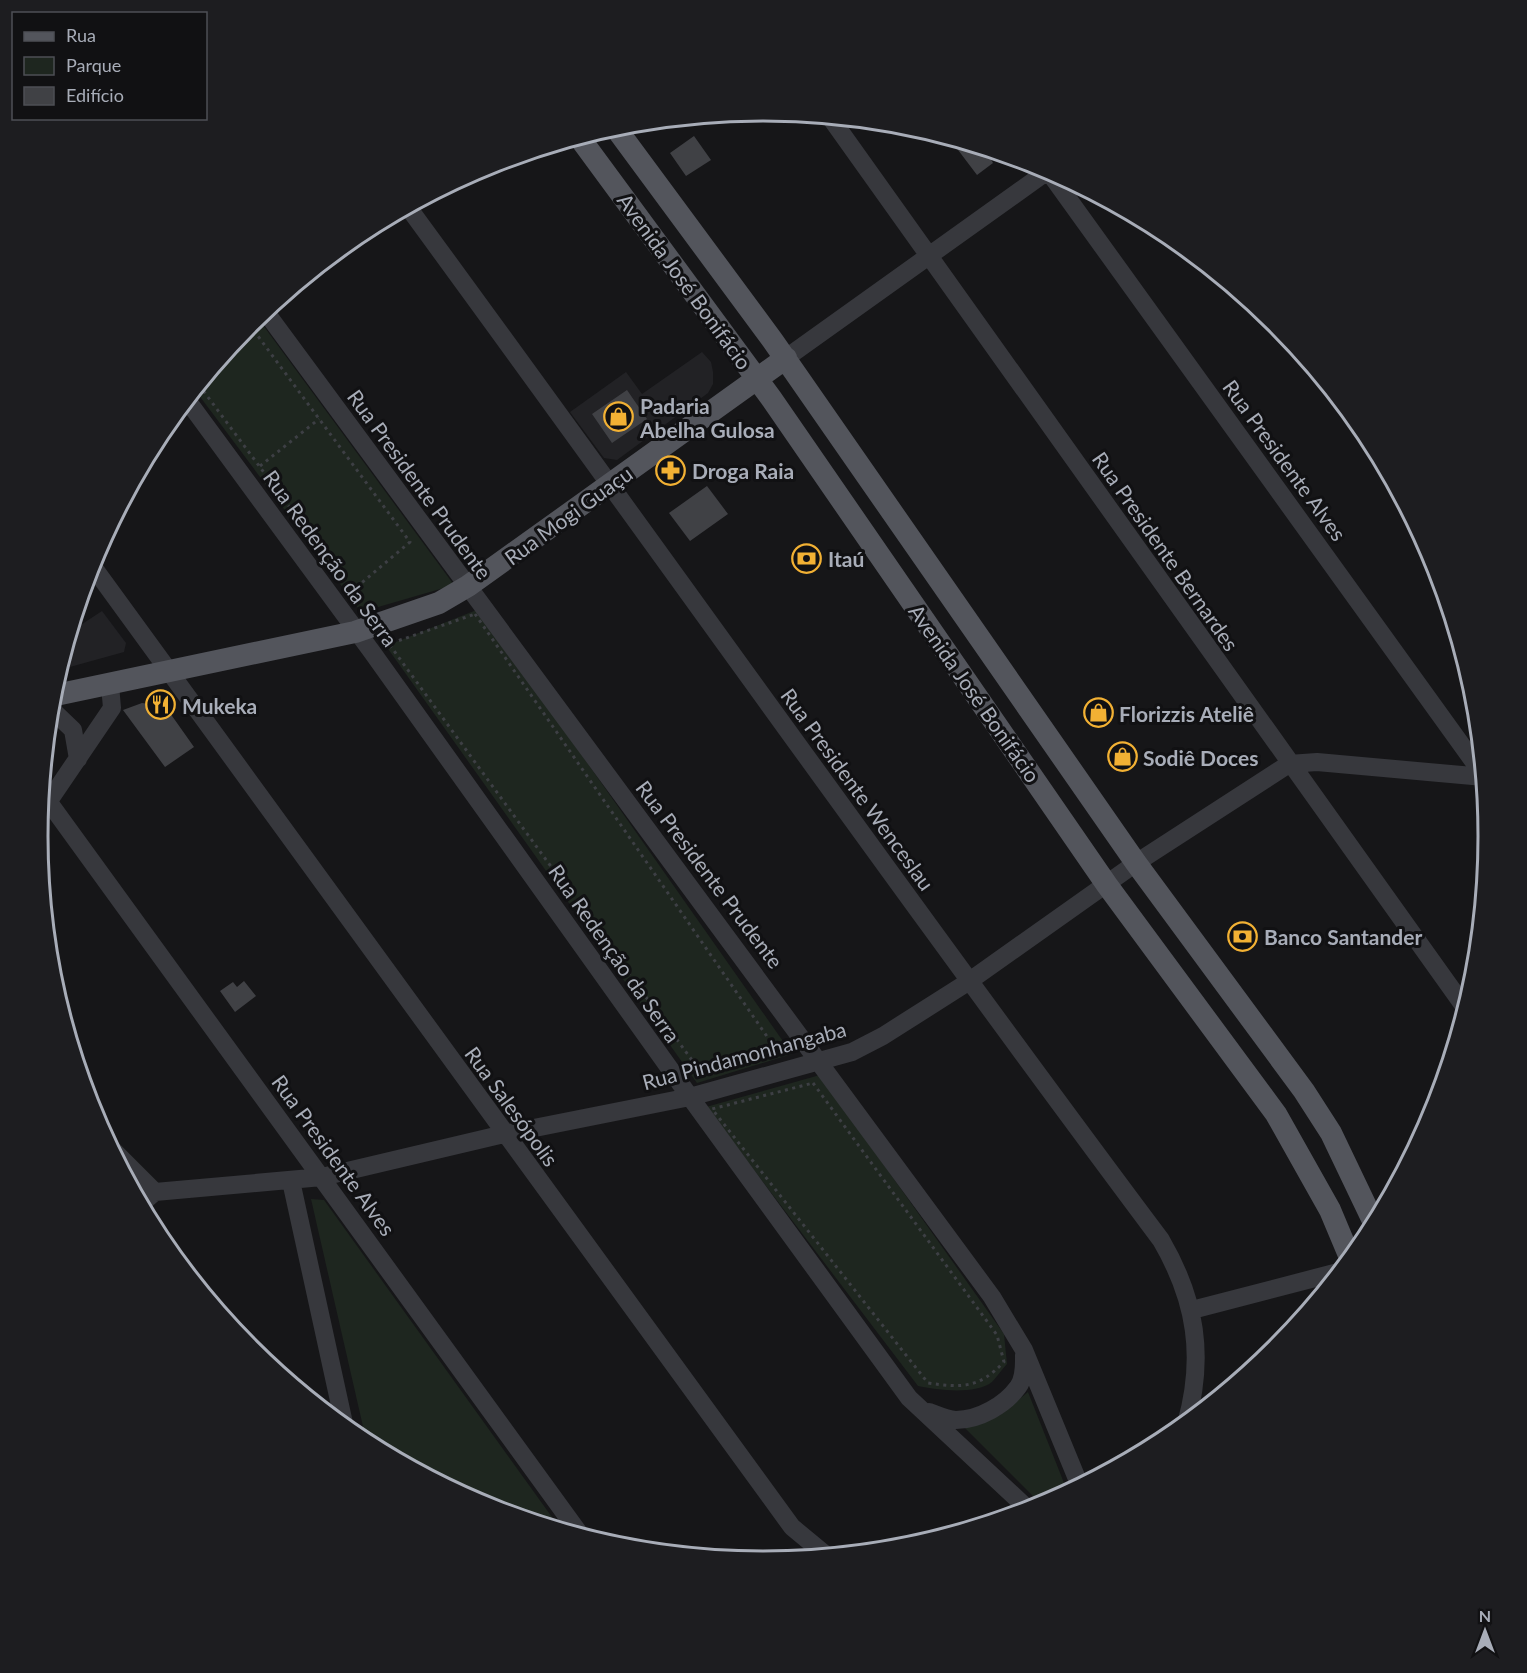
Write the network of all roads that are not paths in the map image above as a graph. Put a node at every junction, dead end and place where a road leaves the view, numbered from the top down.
1 (836, 125) edge
2 (621, 136) edge
3 (584, 144) edge
4 (1039, 176) edge
5 (1059, 185) edge
6 (413, 213) edge
7 (930, 255) junction
8 (271, 319) edge
9 (786, 358) junction
10 (757, 379) junction
11 (192, 407) edge
12 (611, 484) junction
13 (98, 574) edge
14 (468, 586) junction
15 (355, 632) junction
16 (169, 673) junction
17 (110, 685) junction
18 (63, 694) edge
19 (59, 716) edge
20 (78, 759) junction
21 (1289, 764) junction
22 (1475, 764) edge
23 (1476, 776) edge
24 (50, 800) edge
25 (49, 815) edge
26 (1136, 863) junction
27 (1107, 885) junction
28 (968, 982) junction
29 (1460, 1000) edge
30 (820, 1062) junction
31 (690, 1097) junction
32 (504, 1134) junction
33 (128, 1165) edge
34 (322, 1177) junction
35 (291, 1181) junction
36 (153, 1189) junction
37 (146, 1198) edge
38 (1370, 1215) edge
39 (1346, 1251) edge
40 (1329, 1274) edge
41 (1192, 1310) junction
42 (1024, 1350) junction
43 (924, 1411) junction
44 (1189, 1411) edge
45 (342, 1414) edge
46 (1077, 1479) edge
47 (1022, 1503) edge
48 (575, 1527) edge
49 (819, 1549) edge

1 - 7 street, Rua Presidente Bernardes
2 - 9 main road, Avenida José Bonifácio
3 - 10 main road, Avenida José Bonifácio
4 - 7 street, Rua Mogi Guaçu
5 - 22 street, Rua Presidente Alves
6 - 12 street, Rua Presidente Wenceslau
7 - 9 street, Rua Mogi Guaçu
7 - 21 street, Rua Presidente Bernardes
8 - 14 street, Rua Presidente Prudente
9 - 10 main road, Rua Mogi Guaçu
9 - 26 main road, Avenida José Bonifácio
10 - 12 main road, Rua Mogi Guaçu
10 - 27 main road, Avenida José Bonifácio
11 - 15 street, Rua Redenção da Serra
12 - 14 main road, Rua Mogi Guaçu
12 - 28 street, Rua Presidente Wenceslau
13 - 16 street, Rua Salesópolis
14 - 15 main road, Rua Mogi Guaçu
14 - 30 street, Rua Presidente Prudente
15 - 16 main road, Rua Mogi Guaçu
15 - 31 street, Rua Redenção da Serra
16 - 17 main road, Rua Mogi Guaçu
16 - 32 street, Rua Salesópolis
17 - 18 main road, Rua Mogi Guaçu
17 - 20 street
19 - 20 street
20 - 24 street
21 - 23 street, Rua Pindamonhangaba
21 - 26 street, Rua Pindamonhangaba
21 - 29 street, Rua Presidente Bernardes
25 - 34 street, Rua Presidente Alves
26 - 27 street, Rua Pindamonhangaba
26 - 38 main road, Avenida José Bonifácio
27 - 28 street, Rua Pindamonhangaba
27 - 39 main road, Avenida José Bonifácio
28 - 30 street, Rua Pindamonhangaba
28 - 41 street, Rua Presidente Wenceslau
30 - 31 street, Rua Pindamonhangaba
30 - 42 street, Rua Presidente Prudente
31 - 32 street, Rua Pindamonhangaba
31 - 43 street, Rua Redenção da Serra
32 - 34 street, Rua Pindamonhangaba
32 - 49 street, Rua Salesópolis
33 - 36 street
34 - 35 street, Rua Pindamonhangaba
34 - 48 street, Rua Presidente Alves
35 - 36 street, Rua Pindamonhangaba
35 - 45 street
36 - 37 street
40 - 41 street
41 - 44 street, Rua Presidente Wenceslau
42 - 43 street
42 - 46 street, Rua Presidente Prudente
43 - 47 street, Rua Redenção da Serra

